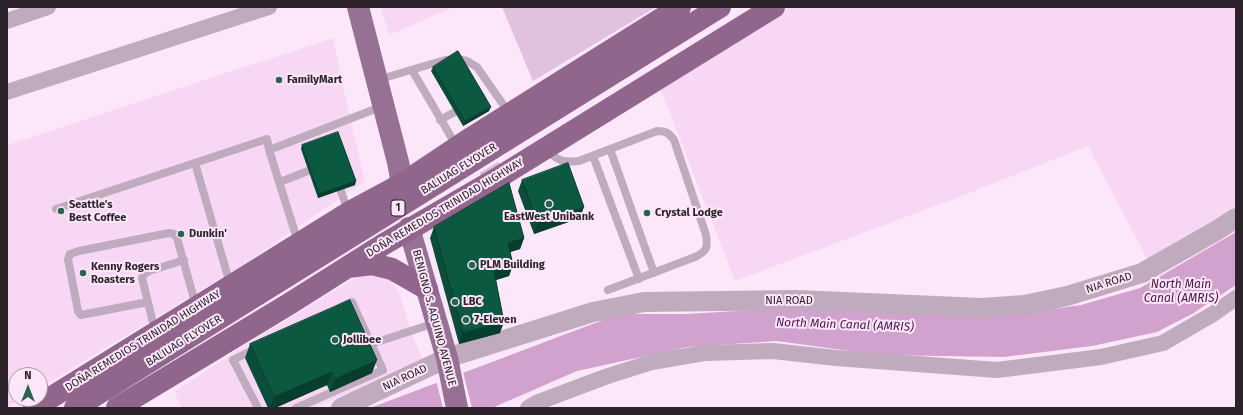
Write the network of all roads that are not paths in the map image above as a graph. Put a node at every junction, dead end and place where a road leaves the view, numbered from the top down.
1 (48, 7) edge
2 (269, 7) edge
3 (358, 7) edge
4 (680, 7) edge
5 (720, 7) edge
6 (774, 7) edge
7 (7, 20) edge
8 (412, 70) junction
9 (377, 80) junction
10 (7, 92) edge
11 (473, 102) edge
12 (384, 106) junction
13 (510, 113) junction
14 (440, 120) junction
15 (457, 148) junction
16 (545, 148) junction
17 (610, 149) junction
18 (269, 150) junction
19 (593, 156) junction
20 (195, 163) junction
21 (324, 165) edge
22 (334, 169) edge
23 (280, 182) junction
24 (402, 184) junction
25 (56, 209) dead end
26 (348, 213) junction
27 (1236, 218) edge
28 (409, 228) junction
29 (299, 245) junction
30 (184, 260) junction
31 (347, 267) junction
32 (654, 273) junction
33 (639, 279) junction
34 (231, 287) junction
35 (427, 289) junction
36 (608, 290) dead end
37 (1236, 298) edge
38 (148, 302) junction
39 (196, 307) junction
40 (331, 312) edge
41 (437, 322) junction
42 (156, 333) junction
43 (268, 342) edge
44 (371, 344) junction
45 (228, 352) junction
46 (448, 367) junction
47 (34, 408) edge
48 (75, 408) edge
49 (117, 408) edge
50 (258, 408) edge
51 (296, 408) edge
52 (340, 408) edge
53 (457, 408) edge
54 (528, 408) edge

1 - 7 street
2 - 10 street
3 - 9 main road
4 - 13 highway, DOÑA REMEDIOS TRINIDAD HIGHWAY / 1
5 - 48 highway, BALIUAG FLYOVER / 1
6 - 16 highway, DOÑA REMEDIOS TRINIDAD HIGHWAY / 1
8 - 9 lane
8 - 13 lane
8 - 14 lane
9 - 12 main road
11 - 14 lane
12 - 18 lane
12 - 24 main road
13 - 15 highway, DOÑA REMEDIOS TRINIDAD HIGHWAY / 1
14 - 15 lane
15 - 24 highway, DOÑA REMEDIOS TRINIDAD HIGHWAY / 1
16 - 19 lane
16 - 28 highway, DOÑA REMEDIOS TRINIDAD HIGHWAY / 1
17 - 19 lane
17 - 32 lane
17 - 32 lane
18 - 20 lane
18 - 23 lane
19 - 33 lane
20 - 25 lane
20 - 34 lane
21 - 23 lane
22 - 26 lane
23 - 29 lane
24 - 26 highway, DOÑA REMEDIOS TRINIDAD HIGHWAY / 1
26 - 29 highway, DOÑA REMEDIOS TRINIDAD HIGHWAY / 1
27 - 46 street, NIA ROAD
28 - 31 highway, DOÑA REMEDIOS TRINIDAD HIGHWAY / 1
28 - 35 main road, BENIGNO S. AQUINO AVENUE
29 - 34 highway, DOÑA REMEDIOS TRINIDAD HIGHWAY / 1
30 - 38 lane
30 - 38 lane
30 - 39 lane
31 - 35 highway
31 - 45 highway, DOÑA REMEDIOS TRINIDAD HIGHWAY / 1
32 - 33 lane
33 - 36 lane
34 - 39 highway, DOÑA REMEDIOS TRINIDAD HIGHWAY / 1
35 - 41 main road, BENIGNO S. AQUINO AVENUE
37 - 54 street
38 - 42 lane
39 - 42 highway, DOÑA REMEDIOS TRINIDAD HIGHWAY / 1
40 - 44 lane
41 - 44 lane
41 - 46 main road, BENIGNO S. AQUINO AVENUE
42 - 47 highway, DOÑA REMEDIOS TRINIDAD HIGHWAY / 1
43 - 45 lane
44 - 51 lane
45 - 49 highway, DOÑA REMEDIOS TRINIDAD HIGHWAY / 1
45 - 50 lane
46 - 52 street, NIA ROAD
46 - 53 main road, BENIGNO S. AQUINO AVENUE

